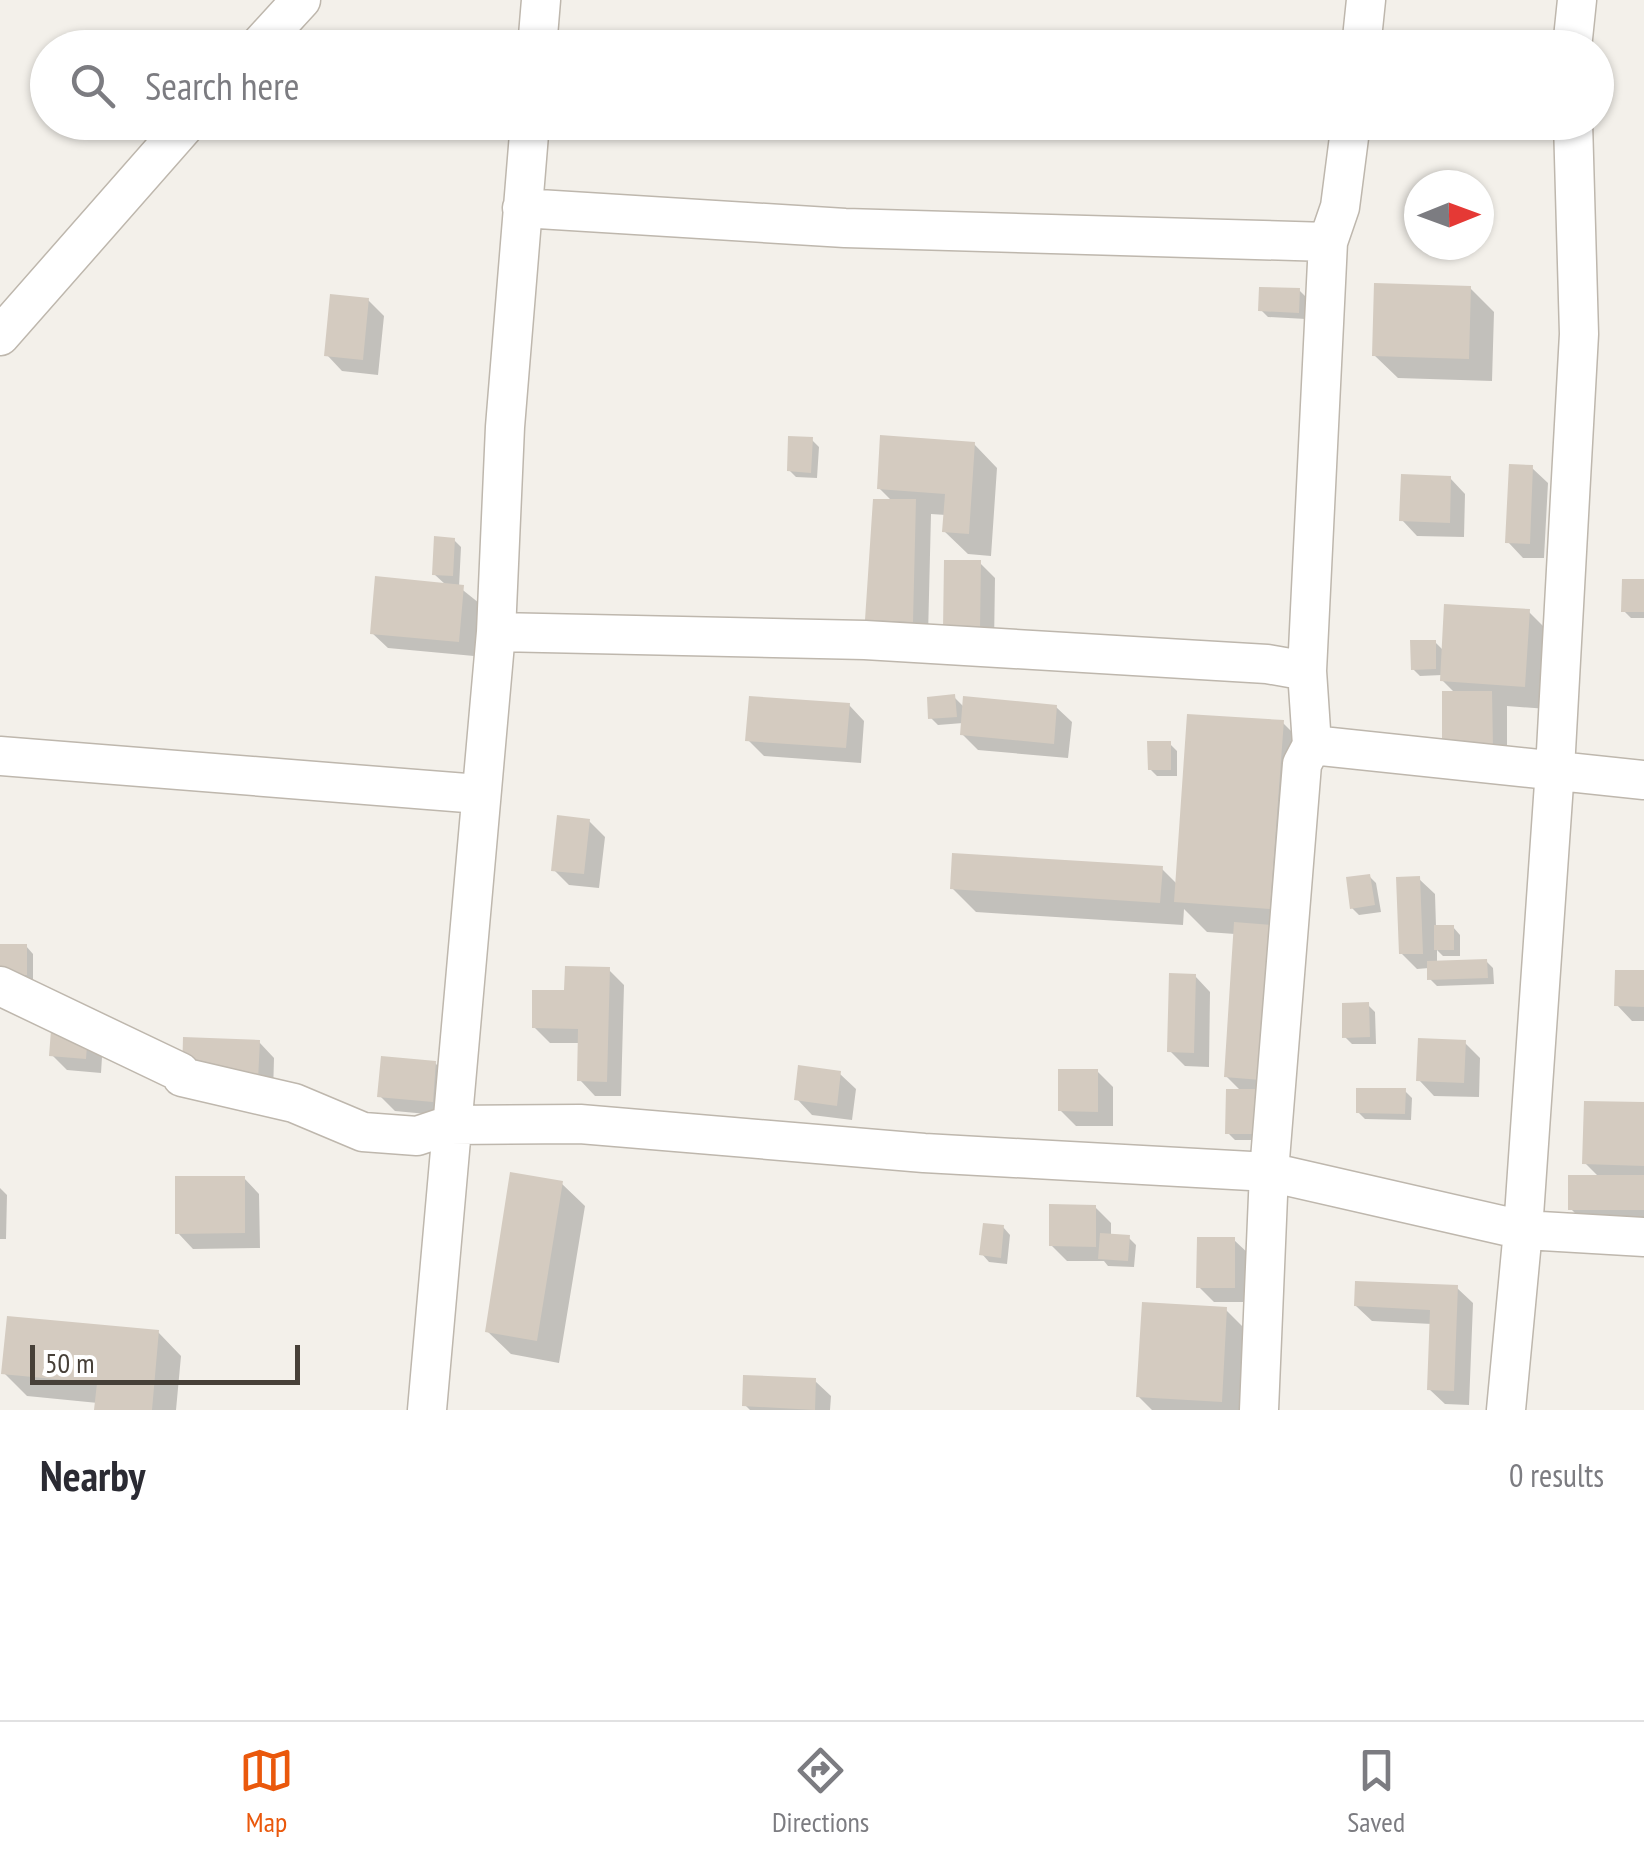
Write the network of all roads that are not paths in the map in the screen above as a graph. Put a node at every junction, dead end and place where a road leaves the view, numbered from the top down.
1 (301, 0) edge
2 (542, 0) edge
3 (1366, 0) edge
4 (1577, 0) edge
5 (274, 30) edge
6 (538, 30) edge
7 (1362, 30) edge
8 (1574, 30) edge
9 (172, 140) edge
10 (528, 140) edge
11 (1349, 140) edge
12 (1574, 140) edge
13 (522, 208) junction
14 (1328, 242) junction
15 (0, 336) edge
16 (496, 632) junction
17 (1307, 672) junction
18 (1312, 744) junction
19 (0, 756) edge
20 (1554, 769) junction
21 (1644, 780) edge
22 (479, 794) junction
23 (0, 986) edge
24 (450, 1126) junction
25 (1269, 1172) junction
26 (1523, 1230) junction
27 (1644, 1237) edge
28 (426, 1410) edge
29 (1258, 1410) edge
30 (1506, 1410) edge

1 - 5 street
2 - 6 street
3 - 7 street
4 - 8 street
9 - 15 street
10 - 13 street
11 - 14 street
12 - 20 street
13 - 14 street
13 - 16 street
14 - 17 street
16 - 17 street
16 - 22 street
17 - 18 street
18 - 20 street
18 - 25 street
19 - 22 street
20 - 21 street
20 - 26 street
22 - 24 street
23 - 24 street
24 - 25 street
24 - 28 street
25 - 26 street
25 - 29 street
26 - 27 street
26 - 30 street

